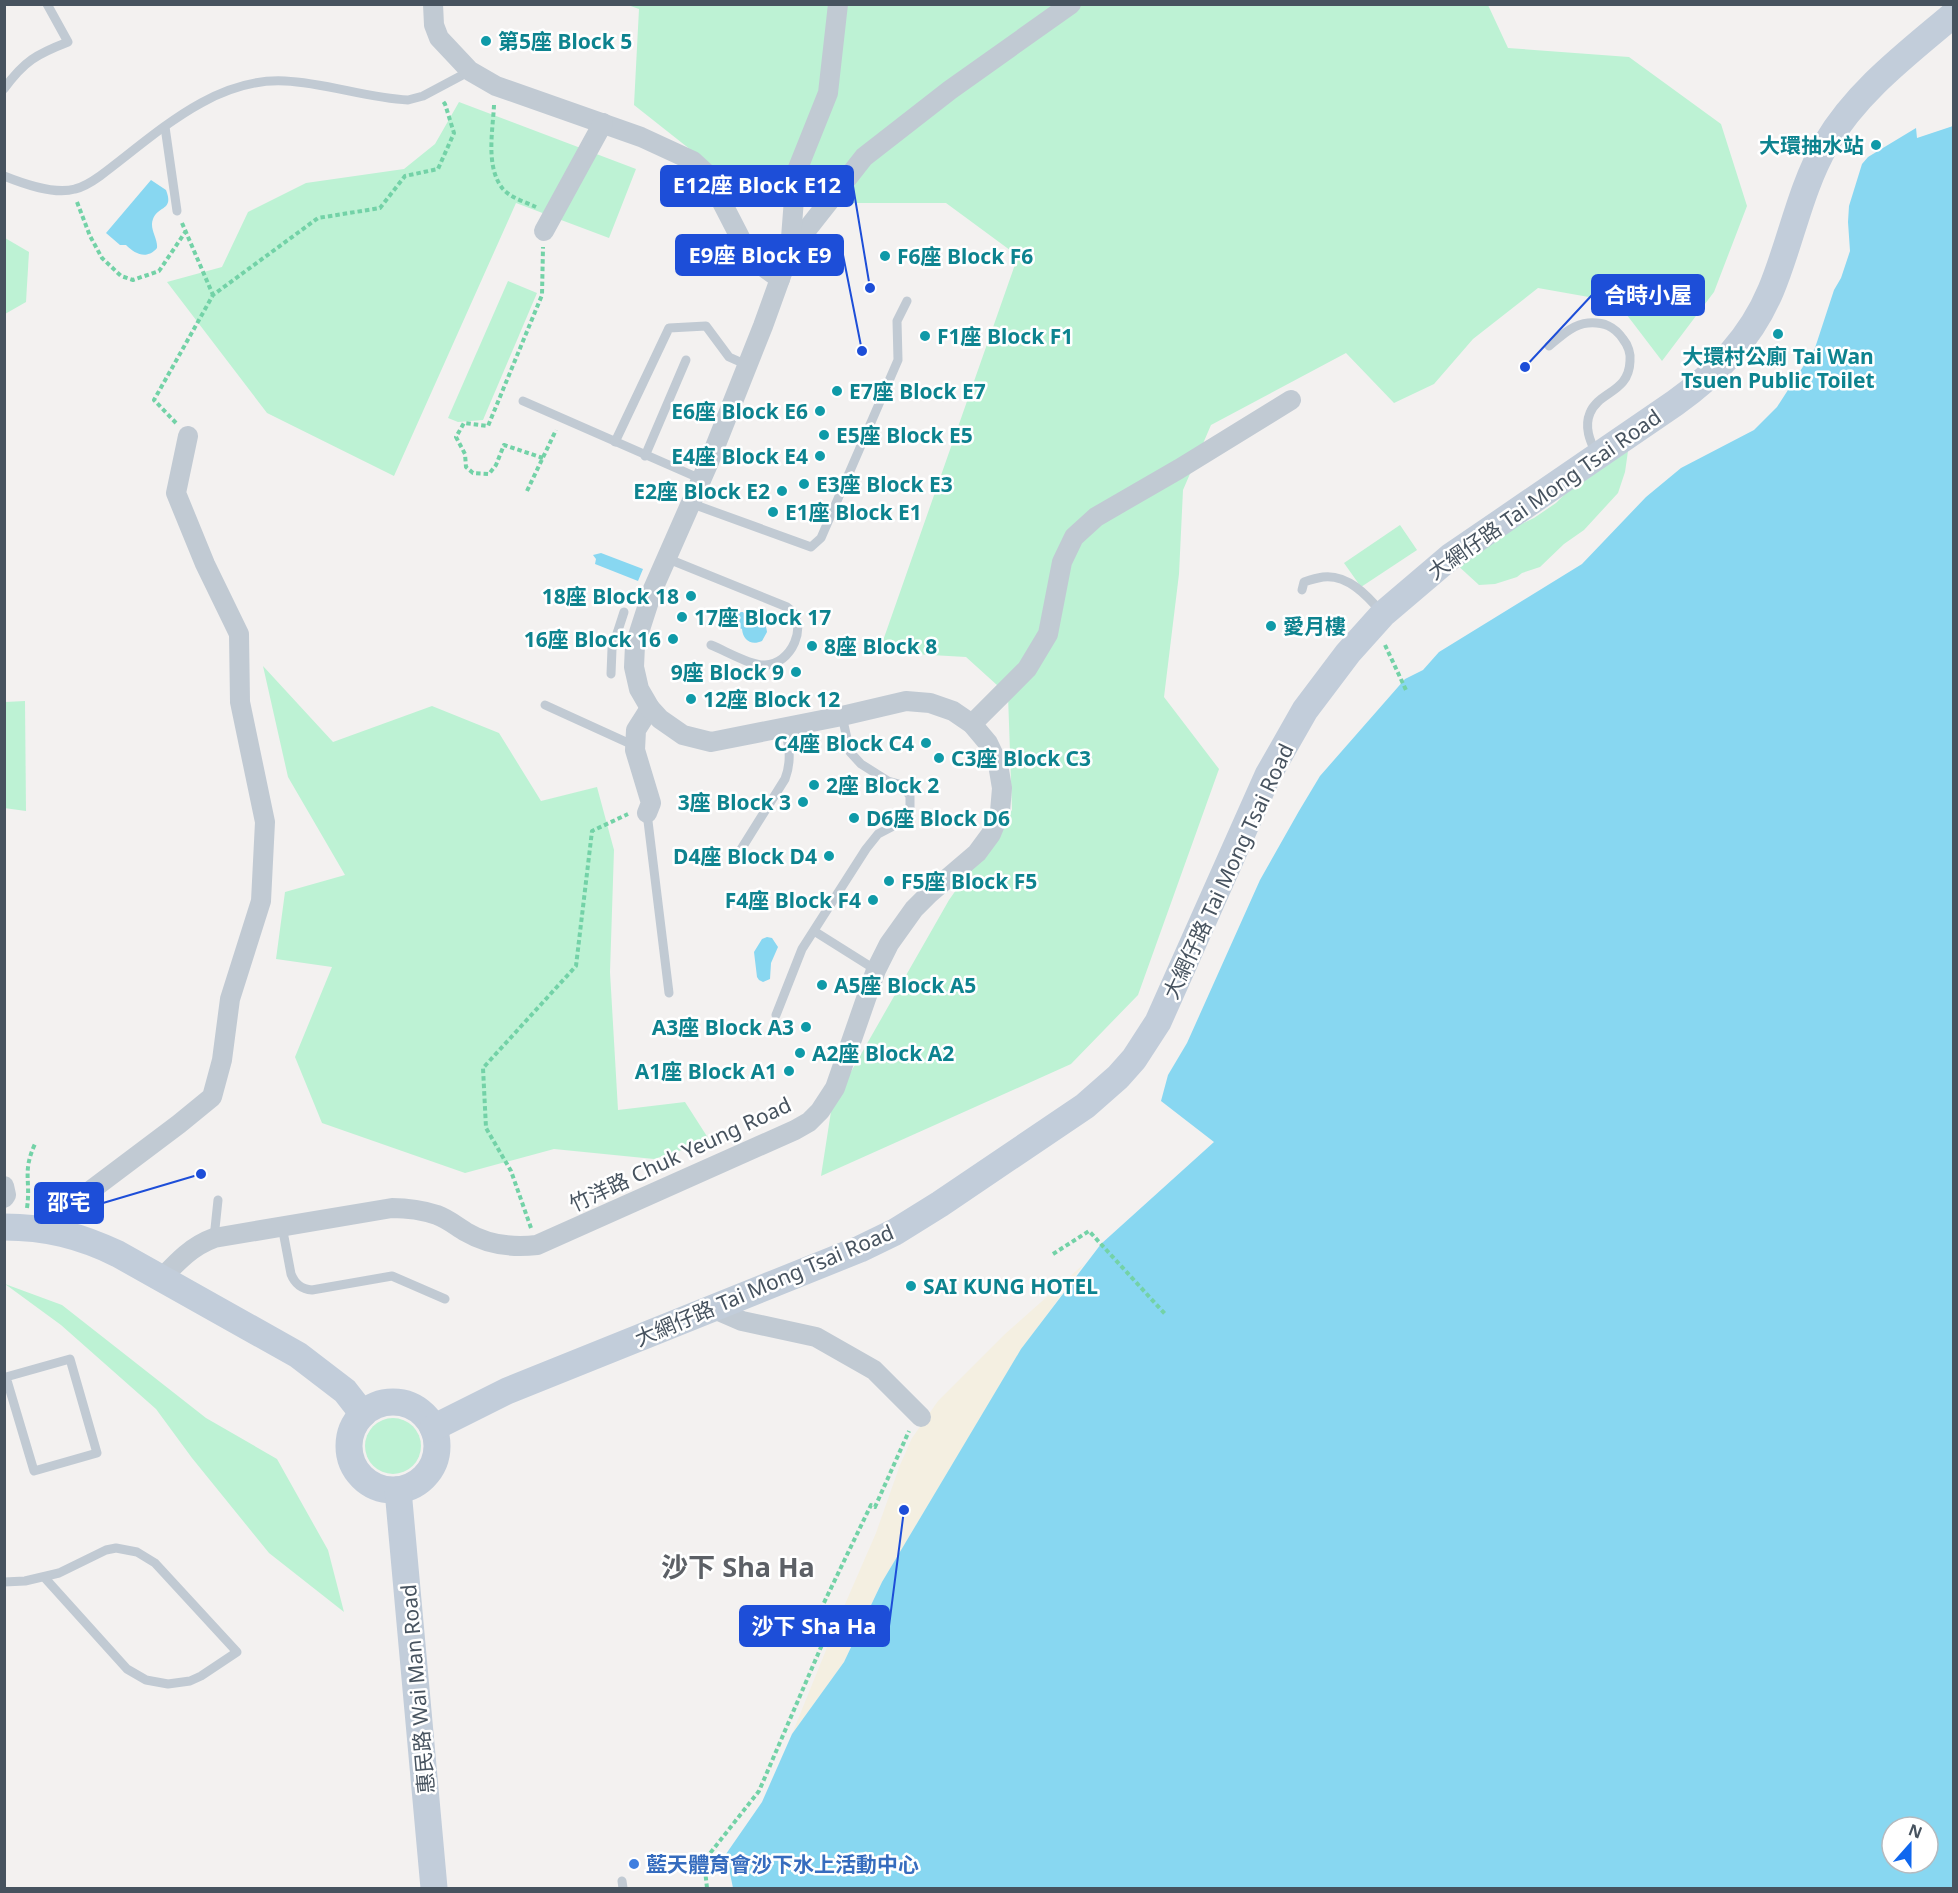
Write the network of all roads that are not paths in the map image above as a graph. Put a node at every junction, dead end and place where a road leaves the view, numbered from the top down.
1 (46, 4) edge
2 (433, 4) edge
3 (838, 4) edge
4 (1071, 4) edge
5 (1953, 14) edge
6 (470, 71) junction
7 (4, 88) edge
8 (603, 123) junction
9 (165, 127) junction
10 (4, 176) edge
11 (177, 211) road end
12 (549, 223) road end
13 (789, 251) junction
14 (780, 279) junction
15 (906, 301) dead end
16 (1549, 346) dead end
17 (686, 360) dead end
18 (747, 365) junction
19 (1291, 400) dead end
20 (523, 401) dead end
21 (189, 436) road end
22 (615, 442) junction
23 (1597, 455) junction
24 (645, 456) junction
25 (701, 479) junction
26 (690, 503) junction
27 (666, 558) junction
28 (1302, 590) dead end
29 (624, 612) dead end
30 (1378, 619) junction
31 (635, 645) junction
32 (711, 645) dead end
33 (612, 649) junction
34 (611, 674) dead end
35 (545, 705) dead end
36 (650, 708) junction
37 (842, 716) junction
38 (972, 724) junction
39 (785, 728) junction
40 (635, 746) junction
41 (649, 808) joint
42 (740, 851) dead end
43 (814, 930) junction
44 (876, 970) junction
45 (669, 993) dead end
46 (776, 1015) dead end
47 (4, 1186) edge
48 (4, 1198) edge
49 (218, 1200) dead end
50 (282, 1226) junction
51 (27, 1228) edge
52 (214, 1238) junction
53 (162, 1278) junction
54 (445, 1299) dead end
55 (712, 1308) junction
56 (5, 1377) edge
57 (363, 1414) junction
58 (921, 1417) road end
59 (433, 1428) junction
60 (398, 1490) junction
61 (44, 1577) junction
62 (4, 1582) edge
63 (434, 1888) edge

1 - 7 lane
2 - 6 street
3 - 13 street, 竹洋路 Chuk Yeung Road
4 - 13 street
5 - 23 main road, 大網仔路 Tai Mong Tsai Road
6 - 8 street
6 - 9 lane
8 - 12 street
8 - 14 street
9 - 10 lane
9 - 11 lane
13 - 14 street, 竹洋路 Chuk Yeung Road
14 - 18 street, 竹洋路 Chuk Yeung Road
15 - 26 lane
16 - 23 lane
17 - 24 lane
18 - 22 lane
18 - 25 street, 竹洋路 Chuk Yeung Road
19 - 38 street
20 - 22 lane
21 - 51 street
22 - 24 lane
23 - 30 main road, 大網仔路 Tai Mong Tsai Road
24 - 25 lane
25 - 26 street, 竹洋路 Chuk Yeung Road
26 - 27 street, 竹洋路 Chuk Yeung Road
27 - 31 street, 竹洋路 Chuk Yeung Road
27 - 32 lane
28 - 30 lane
29 - 33 lane
30 - 55 main road, 大網仔路 Tai Mong Tsai Road
31 - 33 lane
31 - 36 street, 竹洋路 Chuk Yeung Road
33 - 34 lane
35 - 40 lane
36 - 39 street, 竹洋路 Chuk Yeung Road
36 - 40 street
37 - 38 street, 竹洋路 Chuk Yeung Road
37 - 39 street, 竹洋路 Chuk Yeung Road
37 - 43 lane
38 - 44 street, 竹洋路 Chuk Yeung Road
39 - 42 lane
40 - 41 street
41 - 45 lane
43 - 44 lane
43 - 46 lane
44 - 50 street, 竹洋路 Chuk Yeung Road
47 - 48 street
49 - 52 lane
50 - 52 street, 竹洋路 Chuk Yeung Road
50 - 54 lane
51 - 53 main road
52 - 53 street, 竹洋路 Chuk Yeung Road
53 - 57 main road
55 - 58 street
55 - 59 main road, 大網仔路 Tai Mong Tsai Road
56 - 56 lane
57 - 59 main road
57 - 60 main road
59 - 60 main road
60 - 63 main road, 惠民路 Wai Man Road
61 - 61 lane
61 - 62 lane

